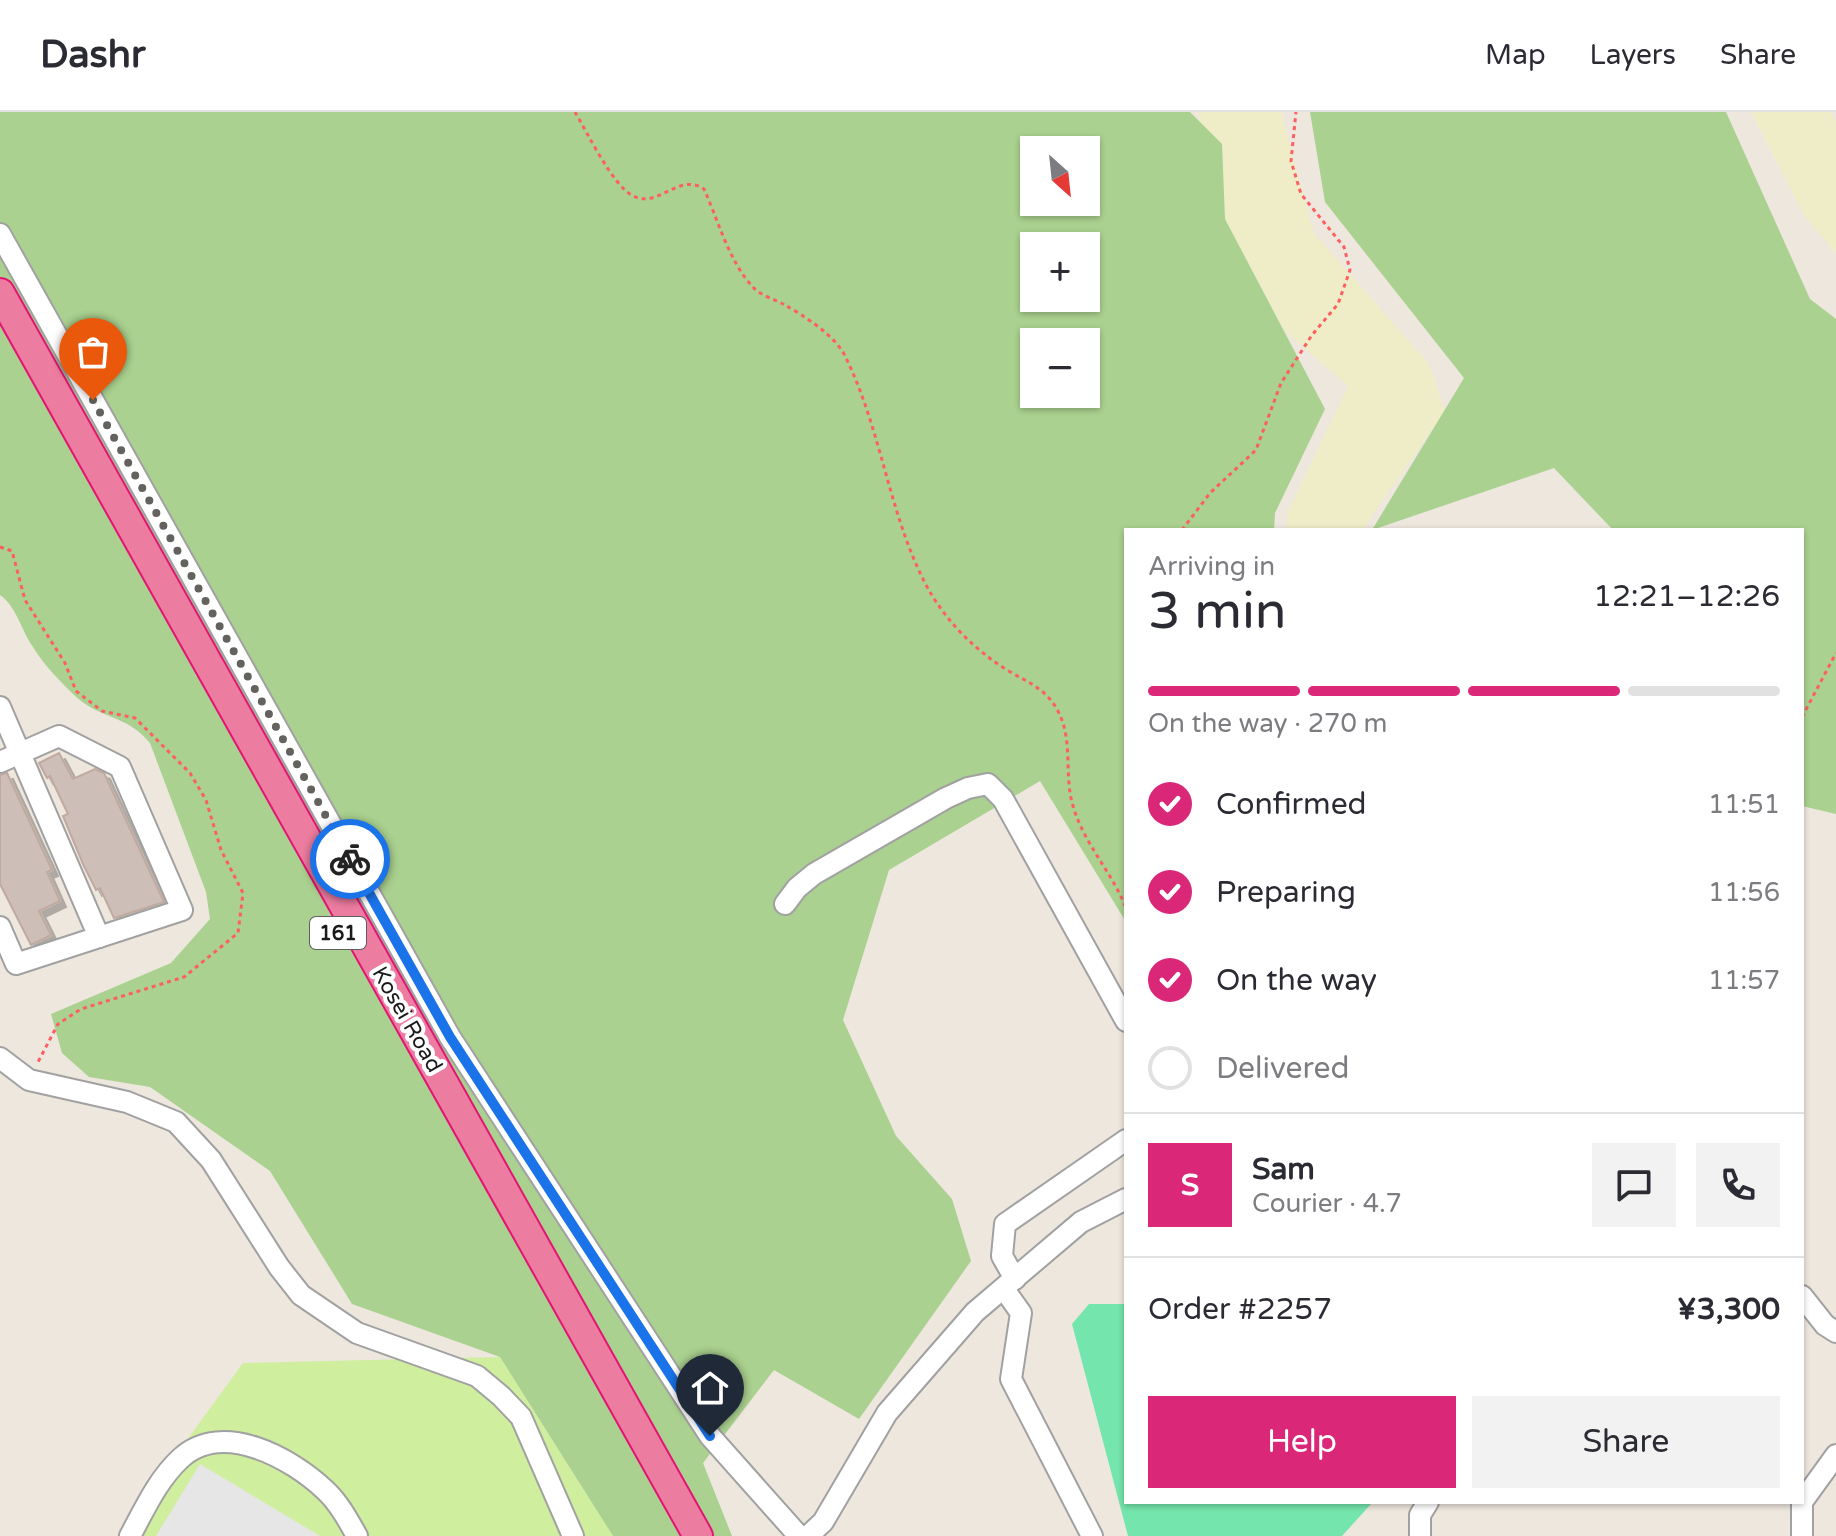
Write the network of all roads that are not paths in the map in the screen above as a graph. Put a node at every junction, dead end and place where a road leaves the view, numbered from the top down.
1 (0, 234) edge
2 (0, 293) edge
3 (0, 329) edge
4 (0, 707) edge
5 (20, 753) junction
6 (0, 762) edge
7 (785, 904) dead end
8 (0, 927) edge
9 (99, 937) junction
10 (1124, 1017) edge
11 (0, 1058) edge
12 (1124, 1141) edge
13 (1124, 1200) edge
14 (1009, 1284) junction
15 (1804, 1299) edge
16 (1836, 1332) edge
17 (1836, 1455) edge
18 (1804, 1499) edge
19 (1427, 1504) edge
20 (1802, 1504) edge
21 (130, 1536) edge
22 (357, 1536) edge
23 (573, 1536) edge
24 (677, 1536) edge
25 (698, 1536) edge
26 (799, 1536) edge
27 (808, 1536) edge
28 (1092, 1536) edge
29 (1420, 1536) edge
30 (1802, 1536) edge

1 - 26 street
2 - 25 highway, Kosei Road / 161
3 - 24 highway, Kosei Road / 161
4 - 5 street
5 - 6 street
5 - 9 street
5 - 9 street
7 - 10 street
8 - 9 street
11 - 23 street
12 - 14 street
13 - 14 street
14 - 27 street
14 - 28 street
15 - 16 street
17 - 18 street
19 - 29 street
20 - 30 street
21 - 22 street

